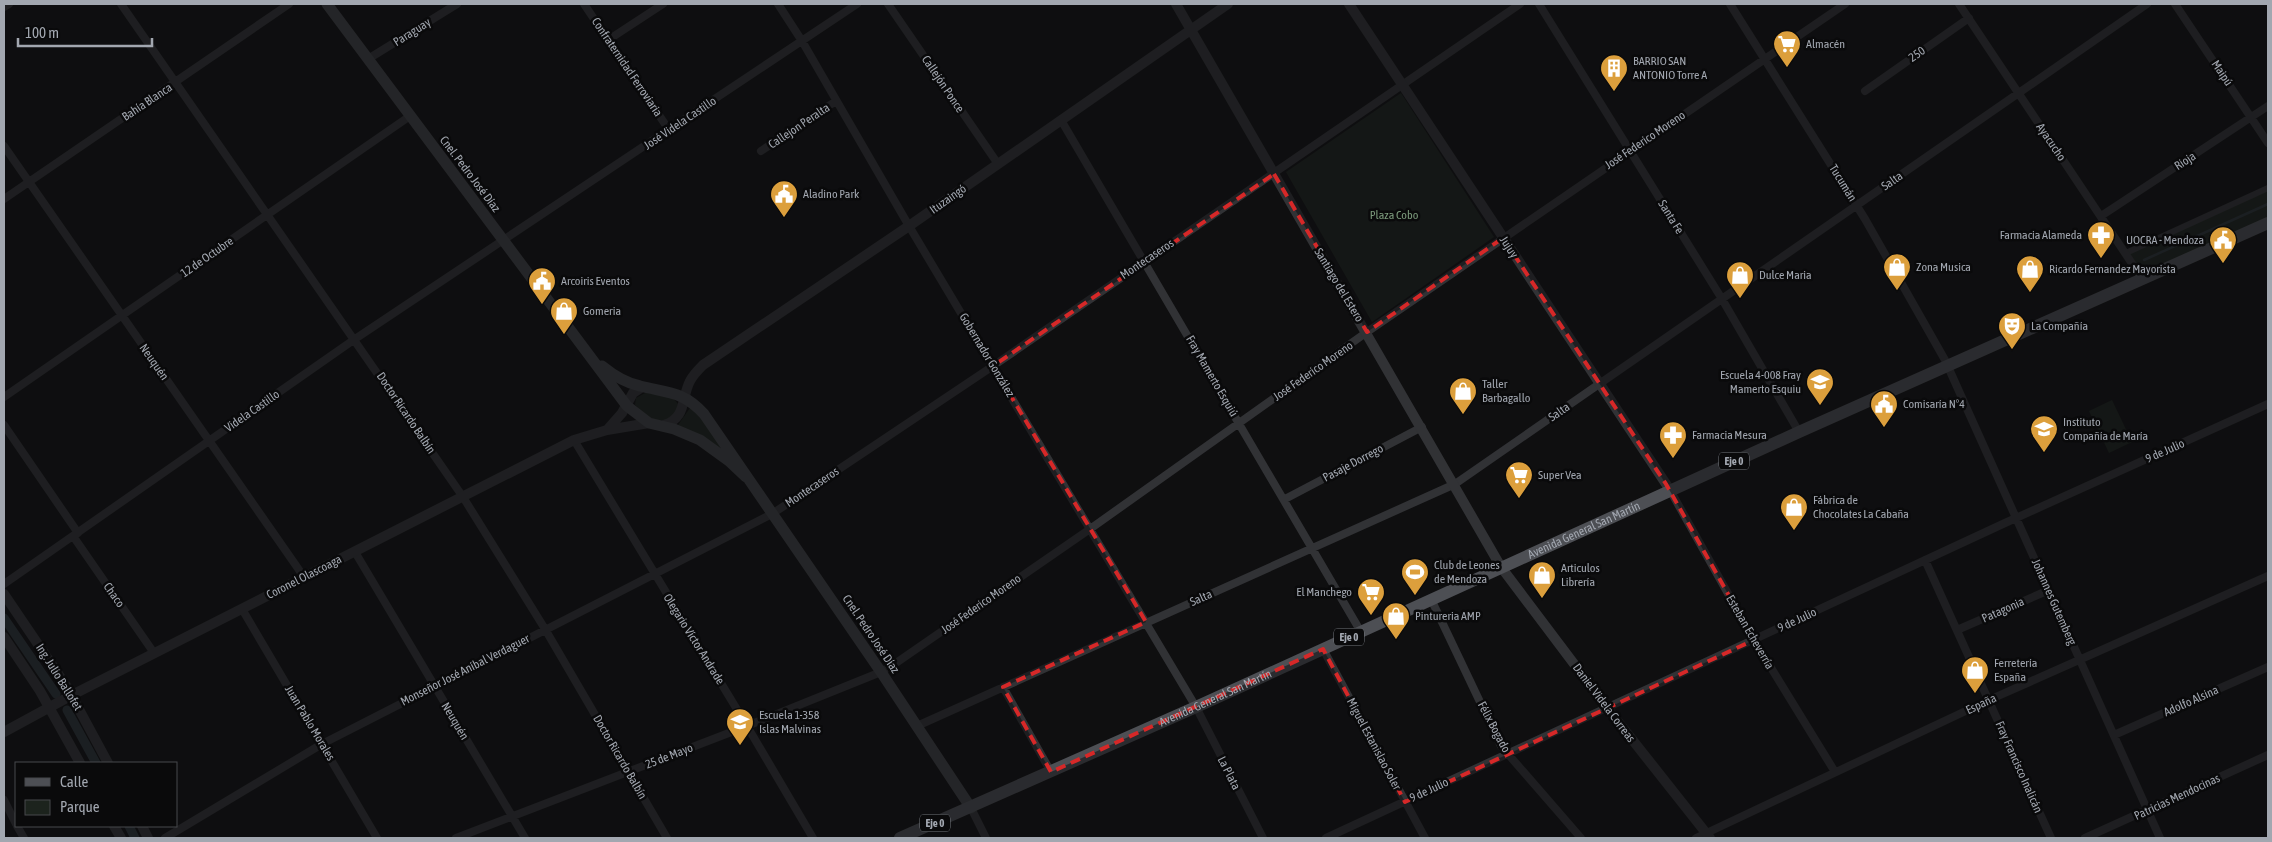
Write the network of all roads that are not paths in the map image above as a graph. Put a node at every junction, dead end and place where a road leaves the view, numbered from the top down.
1 (9, 4) edge
2 (121, 4) edge
3 (289, 4) edge
4 (327, 4) edge
5 (457, 4) edge
6 (584, 4) edge
7 (663, 4) edge
8 (778, 4) edge
9 (857, 4) edge
10 (888, 4) edge
11 (1176, 4) edge
12 (1228, 4) edge
13 (1349, 4) edge
14 (1520, 4) edge
15 (1539, 4) edge
16 (1730, 4) edge
17 (1845, 4) edge
18 (1960, 4) edge
19 (2147, 4) edge
20 (2175, 4) edge
21 (4, 7) edge
22 (1969, 18) junction
23 (1191, 30) junction
24 (608, 40) junction
25 (802, 41) junction
26 (368, 59) junction
27 (1765, 59) junction
28 (176, 82) junction
29 (1402, 84) junction
30 (1865, 91) dead end
31 (2019, 93) junction
32 (836, 101) junction
33 (2268, 106) edge
34 (410, 116) junction
35 (2251, 117) junction
36 (1061, 120) junction
37 (669, 130) junction
38 (2268, 143) edge
39 (4, 146) edge
40 (1629, 150) junction
41 (761, 151) dead end
42 (998, 164) junction
43 (1274, 174) junction
44 (28, 182) junction
45 (2268, 188) edge
46 (4, 199) edge
47 (1857, 205) junction
48 (268, 214) junction
49 (2101, 216) junction
50 (2268, 223) edge
51 (909, 226) junction
52 (1503, 238) junction
53 (502, 241) junction
54 (2126, 253) junction
55 (1144, 261) junction
56 (2143, 280) junction
57 (1722, 299) junction
58 (122, 315) junction
59 (1367, 332) junction
60 (355, 339) junction
61 (592, 359) junction
62 (993, 366) junction
63 (1948, 366) junction
64 (1600, 384) junction
65 (642, 387) junction
66 (4, 397) edge
67 (681, 398) junction
68 (628, 402) junction
69 (2268, 404) edge
70 (649, 423) junction
71 (1239, 423) junction
72 (4, 425) edge
73 (664, 425) junction
74 (1422, 427) junction
75 (608, 430) junction
76 (1799, 432) junction
77 (574, 440) junction
78 (210, 441) junction
79 (746, 477) junction
80 (1455, 484) junction
81 (1670, 490) junction
82 (463, 497) junction
83 (1285, 499) junction
84 (772, 514) junction
85 (2016, 518) junction
86 (1090, 529) junction
87 (76, 534) junction
88 (1313, 548) junction
89 (355, 552) junction
90 (1926, 560) junction
91 (1501, 567) junction
92 (654, 575) junction
93 (2268, 576) edge
94 (304, 577) junction
95 (4, 584) edge
96 (2049, 590) junction
97 (4, 594) edge
98 (1431, 599) junction
99 (242, 609) junction
100 (1146, 622) junction
101 (545, 629) junction
102 (1957, 630) junction
103 (1362, 632) junction
104 (4, 637) edge
105 (1754, 640) junction
106 (1323, 649) junction
107 (154, 653) junction
108 (2080, 660) junction
109 (2268, 667) edge
110 (881, 672) junction
111 (434, 685) junction
112 (1004, 687) junction
113 (72, 695) junction
114 (1989, 700) junction
115 (1196, 707) junction
116 (50, 708) junction
117 (1608, 709) junction
118 (747, 726) junction
119 (917, 726) junction
120 (4, 732) edge
121 (2114, 735) junction
122 (322, 744) junction
123 (1507, 754) junction
124 (2268, 755) edge
125 (79, 762) edge
126 (107, 762) edge
127 (629, 772) junction
128 (1051, 772) junction
129 (1835, 772) junction
130 (4, 800) edge
131 (1405, 802) junction
132 (971, 808) junction
133 (2148, 811) junction
134 (513, 817) junction
135 (15, 821) edge
136 (115, 827) edge
137 (1708, 836) edge
138 (121, 838) edge
139 (165, 838) edge
140 (377, 838) edge
141 (456, 838) edge
142 (525, 838) edge
143 (667, 838) edge
144 (812, 838) edge
145 (900, 838) edge
146 (986, 838) edge
147 (1263, 838) edge
148 (1326, 838) edge
149 (1425, 838) edge
150 (1581, 838) edge
151 (1696, 838) edge
152 (2051, 838) edge
153 (2085, 838) edge
154 (2160, 838) edge

1 - 21 street
2 - 28 street, Doctor Ricardo Balbín
3 - 28 street, Bahía Blanca
4 - 26 main road, Cnel. Pedro José Díaz
5 - 26 street, Paraguay
6 - 24 street, Confraternidad Ferroviaria
7 - 24 street
8 - 25 street, Gobernador González
9 - 25 street, José Videla Castillo
10 - 42 street, Callejón Ponce
11 - 23 street, Santiago del Estero
12 - 23 street, Ituzaingó
13 - 29 street, Jujuy
14 - 29 street, Montecaseros
15 - 40 street, Santa Fe
16 - 27 street, Tucumán
17 - 27 street, José Federico Moreno
18 - 22 street, Ayacucho
19 - 31 street, Salta
20 - 35 street, Maipú
22 - 30 street, 250
22 - 31 street, Ayacucho
23 - 36 street, Ituzaingó
23 - 43 street, Santiago del Estero
24 - 37 street, Confraternidad Ferroviaria
25 - 32 street, Gobernador González
25 - 37 street, José Videla Castillo
26 - 34 main road, Cnel. Pedro José Díaz
27 - 40 street, José Federico Moreno
27 - 47 street, Tucumán
28 - 44 street, Bahía Blanca
28 - 48 street, Doctor Ricardo Balbín
29 - 43 street, Montecaseros
29 - 52 street, Jujuy
31 - 47 street, Salta
31 - 49 street, Ayacucho
32 - 41 street, Callejon Peralta
32 - 51 street, Gobernador González
33 - 35 street, Rioja
34 - 48 street, 12 de Octubre
34 - 53 main road, Cnel. Pedro José Díaz
35 - 38 street, Maipú
35 - 49 street, Rioja
36 - 42 street, Ituzaingó
36 - 55 street, Fray Mamerto Esquiú
37 - 53 street, José Videla Castillo
39 - 44 street, Neuquén
40 - 52 street, José Federico Moreno
40 - 57 street, Santa Fe
42 - 51 street, Ituzaingó
43 - 55 street, Montecaseros
43 - 59 street, Santiago del Estero
44 - 46 street, Bahía Blanca
44 - 58 street, Neuquén
45 - 54 street
47 - 57 street, Salta
47 - 63 street, Tucumán
48 - 58 street, 12 de Octubre
48 - 60 street, Doctor Ricardo Balbín
49 - 54 street, Ayacucho
50 - 56 main road, Avenida General San Martín / Eje 0
51 - 62 street, Gobernador González
51 - 67 street, Ituzaingó
52 - 59 street, José Federico Moreno
52 - 64 street, Jujuy
53 - 60 street, Videla Castillo
53 - 61 main road, Cnel. Pedro José Díaz
54 - 56 street, Ayacucho
55 - 62 street, Montecaseros
55 - 71 street, Fray Mamerto Esquiú
56 - 63 main road, Avenida General San Martín / Eje 0
57 - 64 street, Salta
57 - 76 street, Santa Fe
58 - 66 street, 12 de Octubre
58 - 78 street, Neuquén
59 - 71 street, José Federico Moreno
59 - 74 street, Santiago del Estero
60 - 78 street, Videla Castillo
60 - 82 street, Doctor Ricardo Balbín
61 - 65 main road, Cnel. Pedro José Díaz
61 - 68 main road, Cnel. Pedro José Díaz
62 - 84 street, Montecaseros
62 - 86 street, Gobernador González
63 - 76 main road, Avenida General San Martín / Eje 0
63 - 85 street, Johannes Gutemberg
64 - 80 street, Salta
64 - 81 street, Jujuy
65 - 67 main road, Cnel. Pedro José Díaz
65 - 68 street
67 - 73 street, Ituzaingó
67 - 79 main road, Cnel. Pedro José Díaz
68 - 70 main road, Cnel. Pedro José Díaz
68 - 75 street
69 - 85 street, 9 de Julio
70 - 73 main road, Cnel. Pedro José Díaz
70 - 75 street, Coronel Olascoaga
71 - 83 street, Fray Mamerto Esquiú
71 - 86 street, José Federico Moreno
72 - 87 street, Chaco
73 - 79 main road, Cnel. Pedro José Díaz
74 - 80 street, Santiago del Estero
74 - 83 street, Pasaje Dorrego
75 - 77 street, Coronel Olascoaga
76 - 81 main road, Avenida General San Martín / Eje 0
77 - 82 street, Coronel Olascoaga
77 - 92 street, Olegario Víctor Andrade
78 - 87 street, Videla Castillo
78 - 94 street, Neuquén
79 - 84 main road, Cnel. Pedro José Díaz
80 - 88 street, Salta
80 - 91 street, Santiago del Estero
81 - 91 main road, Avenida General San Martín / Eje 0
81 - 105 street, Esteban Echeverría
82 - 89 street, Coronel Olascoaga
82 - 101 street, Doctor Ricardo Balbín
83 - 88 street, Fray Mamerto Esquiú
84 - 92 street, Monseñor José Aníbal Verdaguer
84 - 110 main road, Cnel. Pedro José Díaz
85 - 90 street, 9 de Julio
85 - 96 street, Johannes Gutemberg
86 - 100 street, Gobernador González
86 - 110 street, José Federico Moreno
87 - 95 street, Videla Castillo
87 - 107 street, Chaco
88 - 100 street, Salta
88 - 103 street, Fray Mamerto Esquiú
89 - 94 street, Coronel Olascoaga
89 - 111 street, Neuquén
90 - 102 street, Fray Francisco Inalicán
90 - 105 street, 9 de Julio
91 - 98 main road, Avenida General San Martín / Eje 0
91 - 117 street, Daniel Videla Correas
92 - 101 street, Monseñor José Aníbal Verdaguer
92 - 118 street, Olegario Víctor Andrade
93 - 108 street, España
94 - 99 street, Coronel Olascoaga
96 - 102 street, Patagonia
96 - 108 street, Johannes Gutemberg
97 - 113 street, Ing. Julio Ballofet
98 - 103 main road, Avenida General San Martín / Eje 0
98 - 123 street, Félix Bogado
99 - 107 street, Coronel Olascoaga
99 - 122 street, Juan Pablo Morales
100 - 112 street, Salta
100 - 115 street, Gobernador González
101 - 111 street, Monseñor José Aníbal Verdaguer
101 - 127 street, Doctor Ricardo Balbín
102 - 114 street, Fray Francisco Inalicán
103 - 106 main road, Avenida General San Martín / Eje 0
104 - 116 street, Ing. Julio Ballofet
105 - 117 street, 9 de Julio
105 - 129 street, Esteban Echeverría
106 - 115 main road, Avenida General San Martín / Eje 0
106 - 131 street, Miguel Estanislao Soler
107 - 113 street, Coronel Olascoaga
108 - 114 street, España
108 - 121 street, Johannes Gutemberg
109 - 121 street, Adolfo Alsina
110 - 118 street, 25 de Mayo
110 - 119 main road, Cnel. Pedro José Díaz
111 - 122 street, Monseñor José Aníbal Verdaguer
111 - 134 street, Neuquén
112 - 119 street, Salta
112 - 128 street
113 - 116 street, Coronel Olascoaga
113 - 126 street, Ing. Julio Ballofet
114 - 129 street, España
114 - 152 street, Fray Francisco Inalicán
115 - 128 main road, Avenida General San Martín / Eje 0
115 - 147 street, La Plata
116 - 120 street, Coronel Olascoaga
116 - 125 street, Ing. Julio Ballofet
117 - 123 street, 9 de Julio
117 - 137 street, Daniel Videla Correas
118 - 127 street, 25 de Mayo
118 - 144 street, Olegario Víctor Andrade
119 - 132 main road, Cnel. Pedro José Díaz
121 - 133 street, Johannes Gutemberg
122 - 139 street, Monseñor José Aníbal Verdaguer
122 - 140 street, Juan Pablo Morales
123 - 131 street, 9 de Julio
123 - 150 street, Félix Bogado
124 - 133 street, Patricias Mendocinas
127 - 134 street, 25 de Mayo
127 - 143 street, Doctor Ricardo Balbín
128 - 132 main road, Avenida General San Martín / Eje 0
129 - 137 street, España
130 - 135 street
131 - 148 street, 9 de Julio
131 - 149 street, Miguel Estanislao Soler
132 - 145 main road, Avenida General San Martín / Eje 0
132 - 146 street
133 - 153 street, Patricias Mendocinas
133 - 154 street, Johannes Gutemberg
134 - 141 street, 25 de Mayo
134 - 142 street, Neuquén
136 - 138 street
137 - 151 street, España

